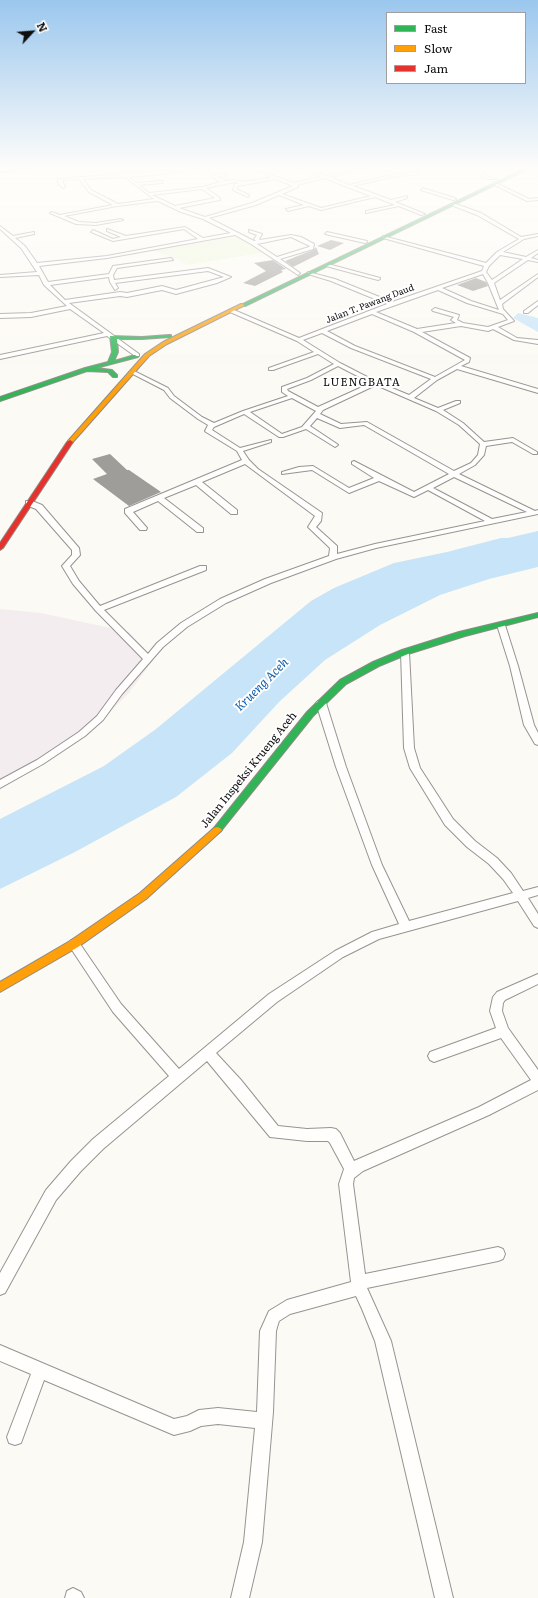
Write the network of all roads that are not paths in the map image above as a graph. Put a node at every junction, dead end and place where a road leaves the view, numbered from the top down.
1 (18, 243) edge
2 (186, 243) edge
3 (253, 243) edge
4 (307, 243) edge
5 (364, 243) edge
6 (374, 243) edge
7 (406, 243) edge
8 (515, 243) edge
9 (538, 251) edge
10 (129, 252) junction
11 (500, 252) junction
12 (527, 258) junction
13 (171, 259) dead end
14 (275, 259) junction
15 (538, 260) edge
16 (143, 263) junction
17 (487, 264) junction
18 (36, 265) junction
19 (328, 265) junction
20 (484, 272) junction
21 (39, 273) junction
22 (298, 274) junction
23 (310, 274) junction
24 (111, 275) junction
25 (538, 275) edge
26 (0, 276) edge
27 (378, 279) dead end
28 (112, 282) junction
29 (491, 283) junction
30 (46, 284) junction
31 (438, 288) junction
32 (120, 294) junction
33 (64, 302) junction
34 (246, 302) junction
35 (499, 303) junction
36 (538, 303) edge
37 (392, 304) junction
38 (72, 307) junction
39 (435, 310) dead end
40 (232, 311) junction
41 (372, 312) junction
42 (526, 312) dead end
43 (504, 313) junction
44 (0, 316) edge
45 (461, 324) junction
46 (495, 328) junction
47 (322, 331) junction
48 (416, 331) junction
49 (111, 336) junction
50 (169, 336) junction
51 (299, 340) junction
52 (538, 342) edge
53 (319, 352) junction
54 (136, 356) junction
55 (0, 357) edge
56 (110, 363) junction
57 (338, 364) junction
58 (457, 367) junction
59 (87, 369) junction
60 (271, 369) dead end
61 (132, 372) junction
62 (116, 376) junction
63 (435, 379) junction
64 (376, 383) junction
65 (538, 391) edge
66 (293, 396) junction
67 (411, 397) junction
68 (0, 399) edge
69 (458, 402) dead end
70 (438, 410) junction
71 (245, 412) junction
72 (319, 412) junction
73 (212, 424) junction
74 (306, 426) junction
75 (71, 435) junction
76 (281, 436) junction
77 (483, 444) junction
78 (335, 445) dead end
79 (239, 450) junction
80 (535, 452) dead end
81 (48, 458) dead end
82 (246, 461) junction
83 (354, 463) dead end
84 (284, 473) dead end
85 (454, 474) junction
86 (379, 478) junction
87 (197, 482) junction
88 (429, 488) junction
89 (159, 498) junction
90 (20, 504) junction
91 (234, 512) dead end
92 (536, 512) edge
93 (492, 522) junction
94 (143, 528) dead end
95 (200, 530) dead end
96 (0, 548) edge
97 (333, 557) junction
98 (203, 568) dead end
99 (100, 609) junction
100 (538, 615) edge
101 (501, 625) junction
102 (405, 652) junction
103 (148, 658) junction
104 (321, 703) junction
105 (538, 742) edge
106 (0, 784) edge
107 (538, 892) edge
108 (521, 897) junction
109 (538, 923) edge
110 (406, 926) junction
111 (74, 944) junction
112 (538, 979) edge
113 (0, 987) edge
114 (503, 1031) junction
115 (208, 1053) junction
116 (434, 1056) dead end
117 (178, 1077) junction
118 (538, 1080) edge
119 (538, 1083) edge
120 (352, 1170) junction
121 (498, 1254) dead end
122 (358, 1285) junction
123 (0, 1288) edge
124 (0, 1353) edge
125 (40, 1370) junction
126 (264, 1421) junction
127 (15, 1437) dead end
128 (240, 1598) edge
129 (444, 1598) edge

1 - 18 street
2 - 10 street
3 - 14 street
4 - 14 street
5 - 22 main road
6 - 19 main road
7 - 17 street
8 - 11 street
9 - 12 street
10 - 16 street
10 - 18 street
11 - 12 street
11 - 17 street
12 - 15 street
12 - 29 street
13 - 16 street
14 - 22 street
16 - 24 street
17 - 20 street
18 - 21 street
19 - 23 main road
19 - 27 street
20 - 29 street
20 - 31 street, Jalan T. Pawang Daud
21 - 26 street
21 - 30 street
22 - 34 main road
23 - 34 main road
23 - 37 street
24 - 28 street
24 - 30 street
25 - 35 street
28 - 32 street
28 - 32 street
29 - 35 street
30 - 33 street
31 - 37 street, Jalan T. Pawang Daud
31 - 43 street
32 - 33 street
33 - 38 street
34 - 40 main road
34 - 50 main road
35 - 43 street
36 - 42 street
37 - 41 street, Jalan T. Pawang Daud
38 - 44 street
38 - 49 street
39 - 45 street
40 - 51 street
40 - 61 main road
41 - 47 street, Jalan T. Pawang Daud
41 - 48 street
43 - 46 street
45 - 46 street
45 - 48 street
46 - 52 street
47 - 51 street, Jalan T. Pawang Daud
47 - 63 street
48 - 58 street
49 - 50 main road
49 - 54 street
49 - 55 street
49 - 56 main road
50 - 54 main road
51 - 53 street
53 - 57 street
53 - 60 street
54 - 56 main road
54 - 62 main road
56 - 59 main road
57 - 64 street
57 - 66 street
58 - 63 street
58 - 65 street
59 - 62 main road
59 - 68 main road
61 - 73 street
61 - 75 main road
62 - 75 main road
63 - 67 street
64 - 67 street
64 - 72 street
66 - 71 street
66 - 72 street
67 - 70 street
69 - 70 street
70 - 77 street
71 - 73 street
71 - 76 street
72 - 74 street
72 - 85 street
73 - 79 street
74 - 76 street
74 - 78 street
75 - 81 main road
75 - 90 main road
76 - 79 street
77 - 80 street
77 - 85 street
79 - 82 street
82 - 87 street
82 - 97 street
83 - 86 street
84 - 86 street
85 - 88 street
85 - 92 street
86 - 88 street
87 - 89 street
87 - 91 street
88 - 93 street
89 - 94 street
89 - 95 street
90 - 96 main road
90 - 99 street
92 - 93 street
93 - 97 street
97 - 103 street
98 - 99 street
99 - 103 street
100 - 101 main road, Jalan Inspeksi Krueng Aceh
101 - 102 main road, Jalan Inspeksi Krueng Aceh
101 - 105 street
102 - 104 main road, Jalan Inspeksi Krueng Aceh
102 - 108 street
103 - 106 street
104 - 110 street
104 - 111 main road, Jalan Inspeksi Krueng Aceh
107 - 108 street
108 - 109 street
108 - 110 street
110 - 115 street
111 - 113 main road, Jalan Inspeksi Krueng Aceh
111 - 117 street
112 - 114 street
114 - 116 street
114 - 118 street
115 - 117 street
115 - 120 street
117 - 123 street
119 - 120 street
120 - 122 street
121 - 122 street
122 - 126 street
122 - 129 street
124 - 125 street
125 - 126 street
125 - 127 street
126 - 128 street

